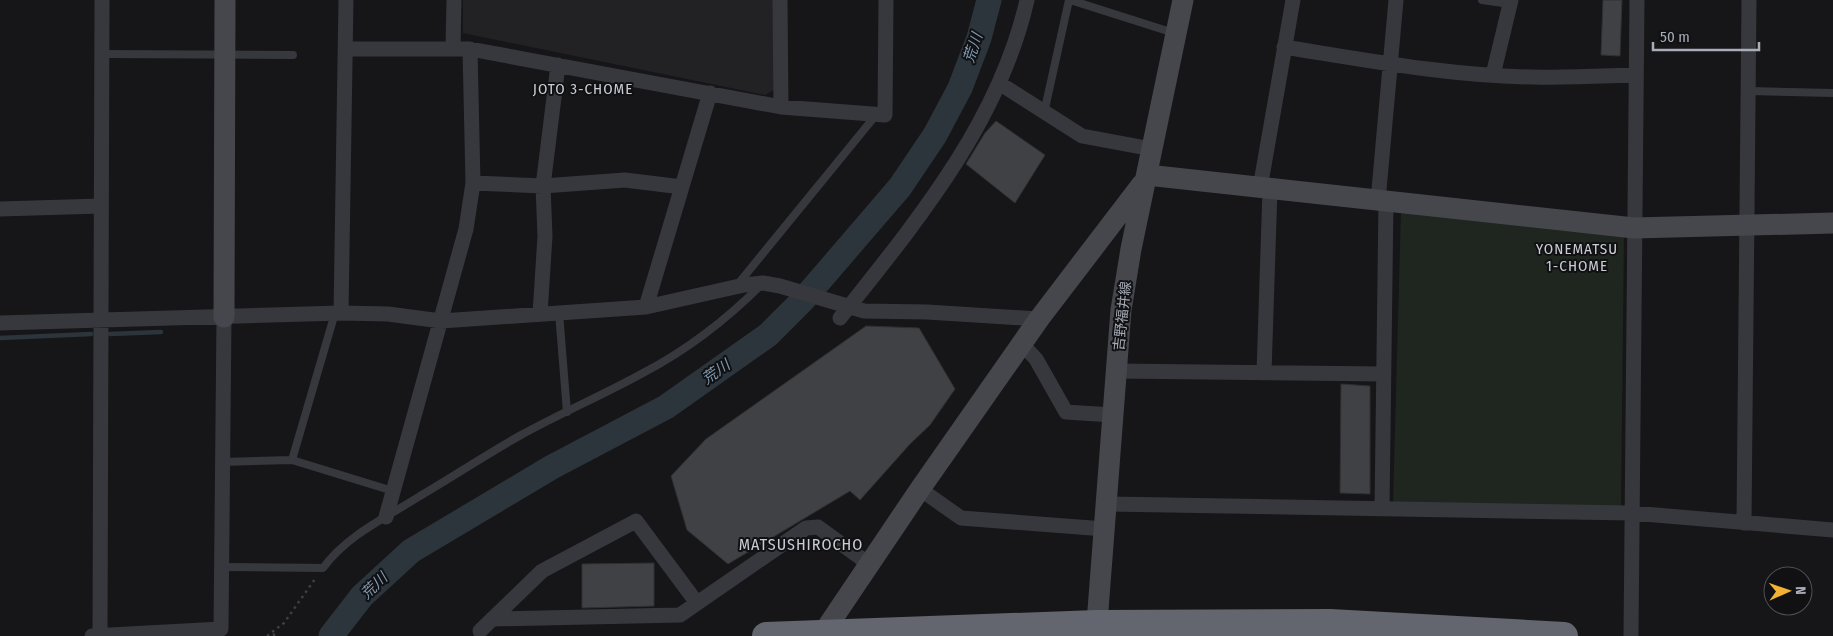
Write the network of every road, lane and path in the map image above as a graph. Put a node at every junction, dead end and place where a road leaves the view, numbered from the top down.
1 (102, 0) edge
2 (225, 0) edge
3 (346, 0) edge
4 (454, 0) edge
5 (780, 0) edge
6 (886, 0) edge
7 (1027, 0) edge
8 (1070, 0) edge
9 (1183, 0) edge
10 (1293, 0) edge
11 (1396, 0) edge
12 (1482, 0) edge
13 (1637, 0) edge
14 (1749, 0) edge
15 (1082, 2) edge
16 (1510, 2) edge
17 (1176, 33) junction
18 (454, 47) junction
19 (1284, 47) junction
20 (470, 49) junction
21 (346, 50) junction
22 (101, 54) junction
23 (225, 55) junction
24 (293, 55) dead end
25 (1392, 64) junction
26 (558, 65) junction
27 (1493, 75) junction
28 (1636, 75) junction
29 (999, 83) junction
30 (1749, 91) junction
31 (1833, 93) edge
32 (710, 94) junction
33 (781, 107) junction
34 (1044, 113) junction
35 (876, 115) junction
36 (1152, 149) junction
37 (1146, 178) junction
38 (473, 183) junction
39 (543, 186) junction
40 (682, 188) junction
41 (1265, 188) junction
42 (1382, 201) junction
43 (101, 206) junction
44 (0, 209) edge
45 (1833, 223) edge
46 (1748, 226) junction
47 (1634, 228) junction
48 (763, 283) junction
49 (737, 286) junction
50 (646, 307) junction
51 (844, 309) junction
52 (338, 313) junction
53 (559, 313) junction
54 (540, 314) junction
55 (224, 317) junction
56 (1039, 319) junction
57 (100, 321) junction
58 (441, 321) junction
59 (0, 324) edge
60 (1022, 344) junction
61 (1116, 371) junction
62 (1264, 373) junction
63 (1383, 374) junction
64 (567, 412) junction
65 (1114, 415) junction
66 (292, 460) junction
67 (222, 462) junction
68 (920, 489) junction
69 (393, 491) junction
70 (1108, 504) junction
71 (1382, 509) junction
72 (1632, 513) junction
73 (386, 517) junction
74 (1744, 523) junction
75 (1105, 529) junction
76 (1833, 530) edge
77 (869, 564) junction
78 (221, 567) junction
79 (323, 568) junction
80 (697, 603) junction
81 (492, 619) junction
82 (1097, 630) edge
83 (274, 631) junction
84 (480, 631) dead end
85 (822, 635) edge
86 (92, 636) edge
87 (100, 636) edge
88 (267, 636) edge
89 (274, 636) edge
90 (766, 636) edge
91 (1564, 636) edge
92 (1632, 636) edge

1 - 22 street
2 - 23 street
3 - 21 street
4 - 18 street
5 - 33 street
6 - 35 street
7 - 29 street
8 - 15 lane
8 - 34 lane
9 - 17 street, 吉野福井線
10 - 19 street
11 - 25 street
12 - 16 lane
13 - 28 street
14 - 30 street
15 - 17 lane
16 - 27 street
17 - 36 street, 吉野福井線
18 - 20 street
18 - 21 street
19 - 25 street
19 - 41 street
20 - 26 street
20 - 38 street
21 - 52 street
22 - 23 lane
22 - 43 street
23 - 24 lane
23 - 55 street
25 - 27 street
25 - 42 street
26 - 32 street
26 - 39 street
27 - 28 street
28 - 47 street
29 - 34 street
29 - 51 street
30 - 31 lane
30 - 46 street
32 - 33 street
32 - 40 street
33 - 35 street
34 - 36 street
35 - 49 lane
36 - 37 street, 吉野福井線
37 - 41 street
37 - 56 street
37 - 61 street, 吉野福井線
38 - 39 street
38 - 58 street
39 - 40 street
39 - 54 street
40 - 50 street
41 - 42 street
41 - 62 street
42 - 47 street
42 - 63 street
43 - 44 street
43 - 57 street
45 - 46 street
46 - 47 street
46 - 74 street
47 - 72 street
48 - 49 street
48 - 51 street
48 - 64 lane
49 - 50 street
50 - 53 street
51 - 56 street
52 - 55 street
52 - 58 street
52 - 66 lane
53 - 54 street
53 - 64 lane
54 - 58 street
55 - 57 street
55 - 67 street
56 - 60 street
57 - 59 street
57 - 87 street
58 - 69 street
60 - 65 street
60 - 68 street
61 - 62 street
61 - 65 street, 吉野福井線
62 - 63 street
63 - 71 street
64 - 73 lane
65 - 70 street, 吉野福井線
66 - 67 lane
66 - 69 lane
67 - 78 street
68 - 75 street
68 - 77 street
69 - 73 street
70 - 71 street
70 - 75 street, 吉野福井線
71 - 72 street
72 - 74 street
72 - 92 street
73 - 79 lane
74 - 76 street
75 - 82 street, 吉野福井線
77 - 80 street
77 - 85 street
78 - 79 lane
78 - 87 street
79 - 83 path
80 - 81 street
80 - 81 street
81 - 84 street
82 - 85 highway
82 - 91 highway
83 - 88 path
83 - 89 path
85 - 90 highway
86 - 87 street

